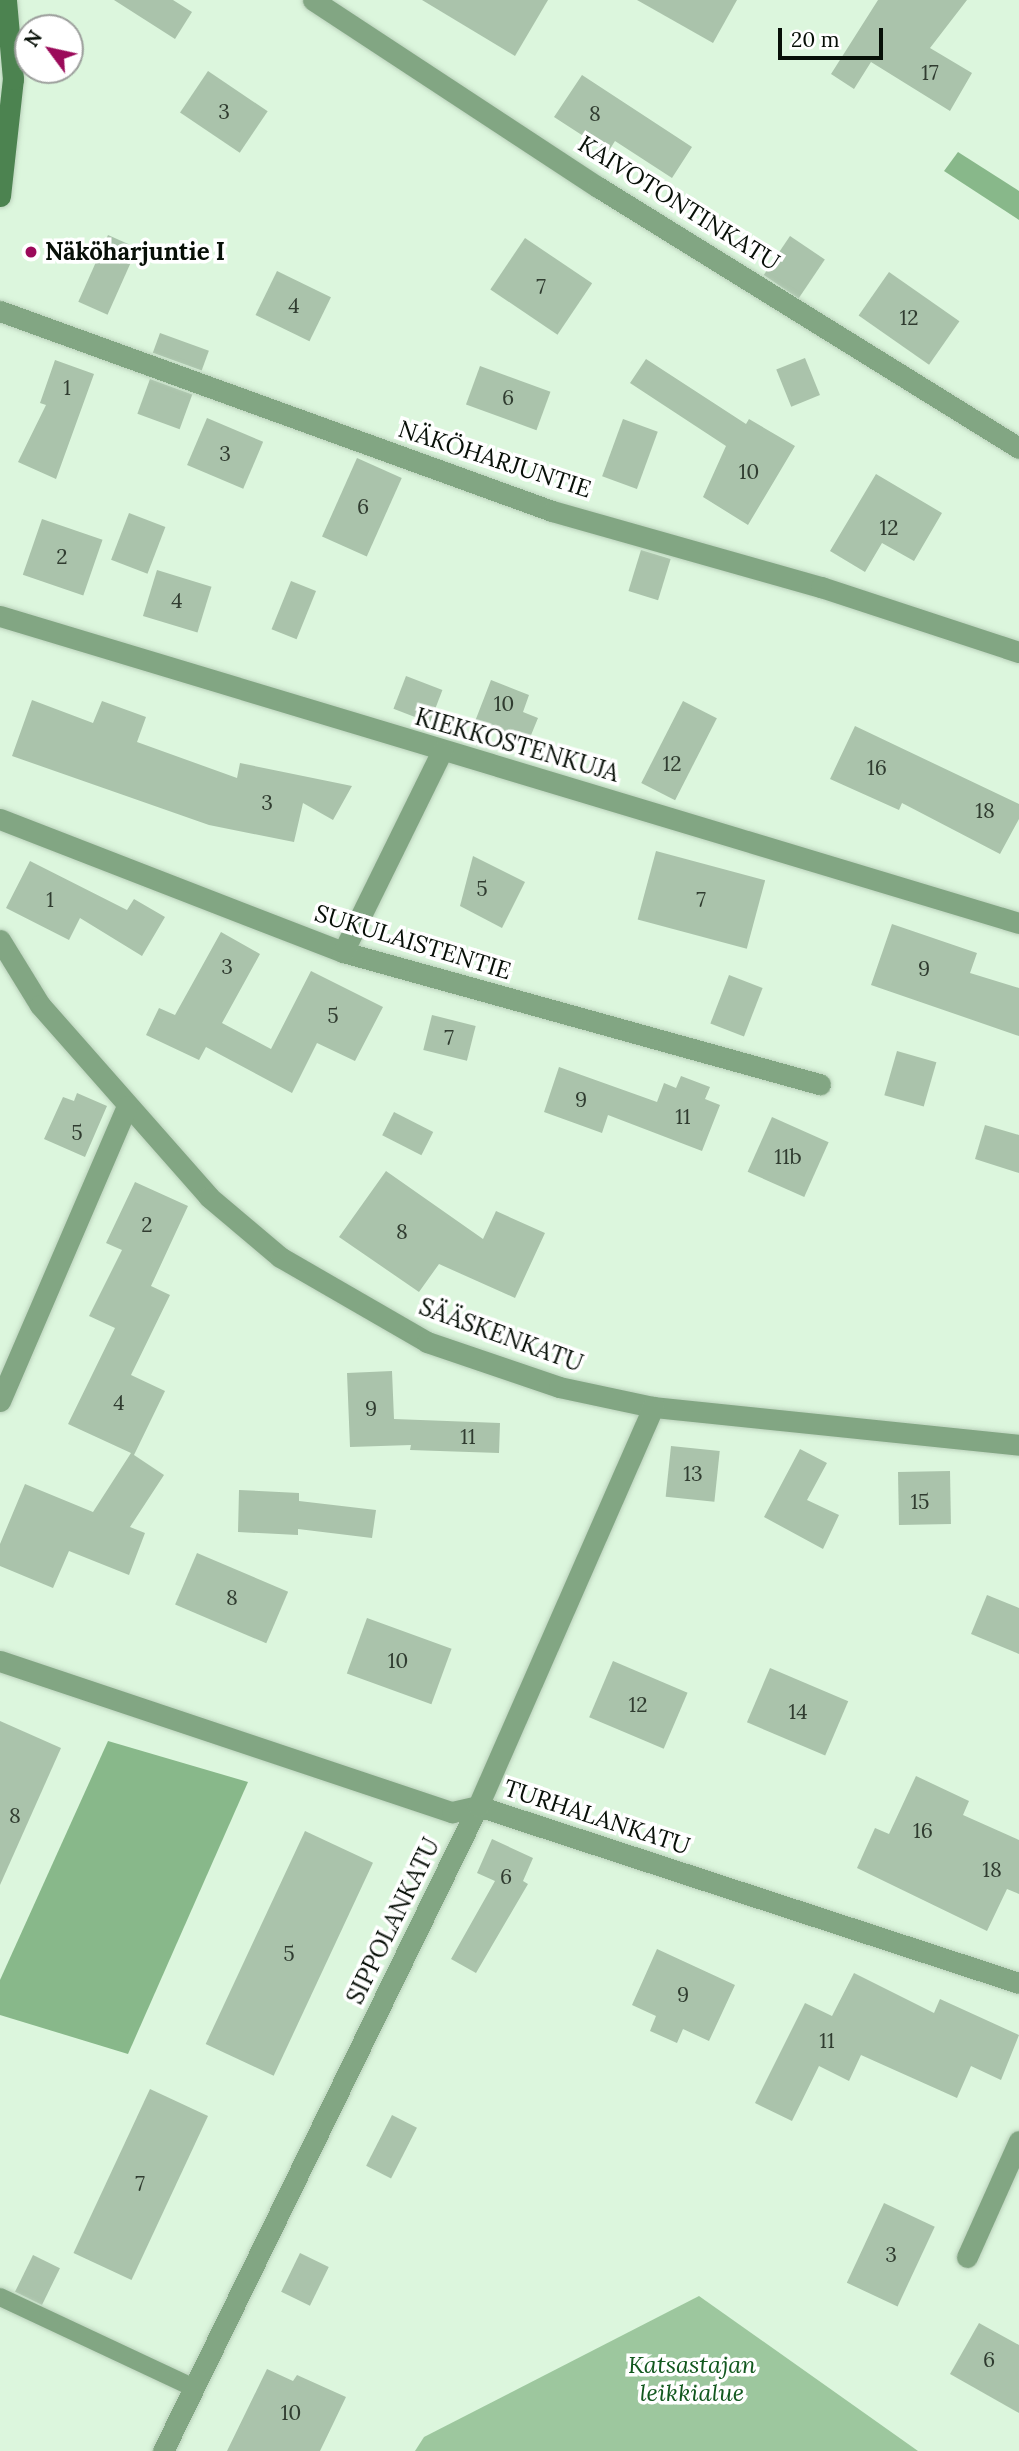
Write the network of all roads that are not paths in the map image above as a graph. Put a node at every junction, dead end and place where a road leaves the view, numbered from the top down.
1 (6, 0) edge
2 (313, 0) edge
3 (0, 196) edge
4 (0, 311) edge
5 (1019, 448) edge
6 (0, 616) edge
7 (1019, 652) edge
8 (442, 751) junction
9 (0, 819) edge
10 (1019, 923) edge
11 (0, 940) edge
12 (343, 952) junction
13 (820, 1084) dead end
14 (127, 1106) junction
15 (0, 1401) edge
16 (653, 1407) junction
17 (1019, 1446) edge
18 (0, 1661) edge
19 (478, 1806) junction
20 (1019, 1983) edge
21 (1019, 2141) edge
22 (967, 2257) dead end
23 (0, 2297) edge
24 (194, 2388) junction
25 (163, 2451) edge

1 - 3 street
2 - 5 street, KAIVOTONTINKATU
4 - 7 street, NÄKÖHARJUNTIE
6 - 8 street, KIEKKOSTENKUJA
8 - 10 street, KIEKKOSTENKUJA
8 - 12 street
9 - 12 street, SUKULAISTENTIE
11 - 14 street, SÄÄSKENKATU
12 - 13 street, SUKULAISTENTIE
14 - 15 street
14 - 16 street, SÄÄSKENKATU
16 - 17 street, SÄÄSKENKATU
16 - 19 street, SIPPOLANKATU
18 - 19 street, TURHALANKATU
19 - 20 street, TURHALANKATU
19 - 24 street, SIPPOLANKATU
21 - 22 street
23 - 24 lane
24 - 25 street, SIPPOLANKATU

